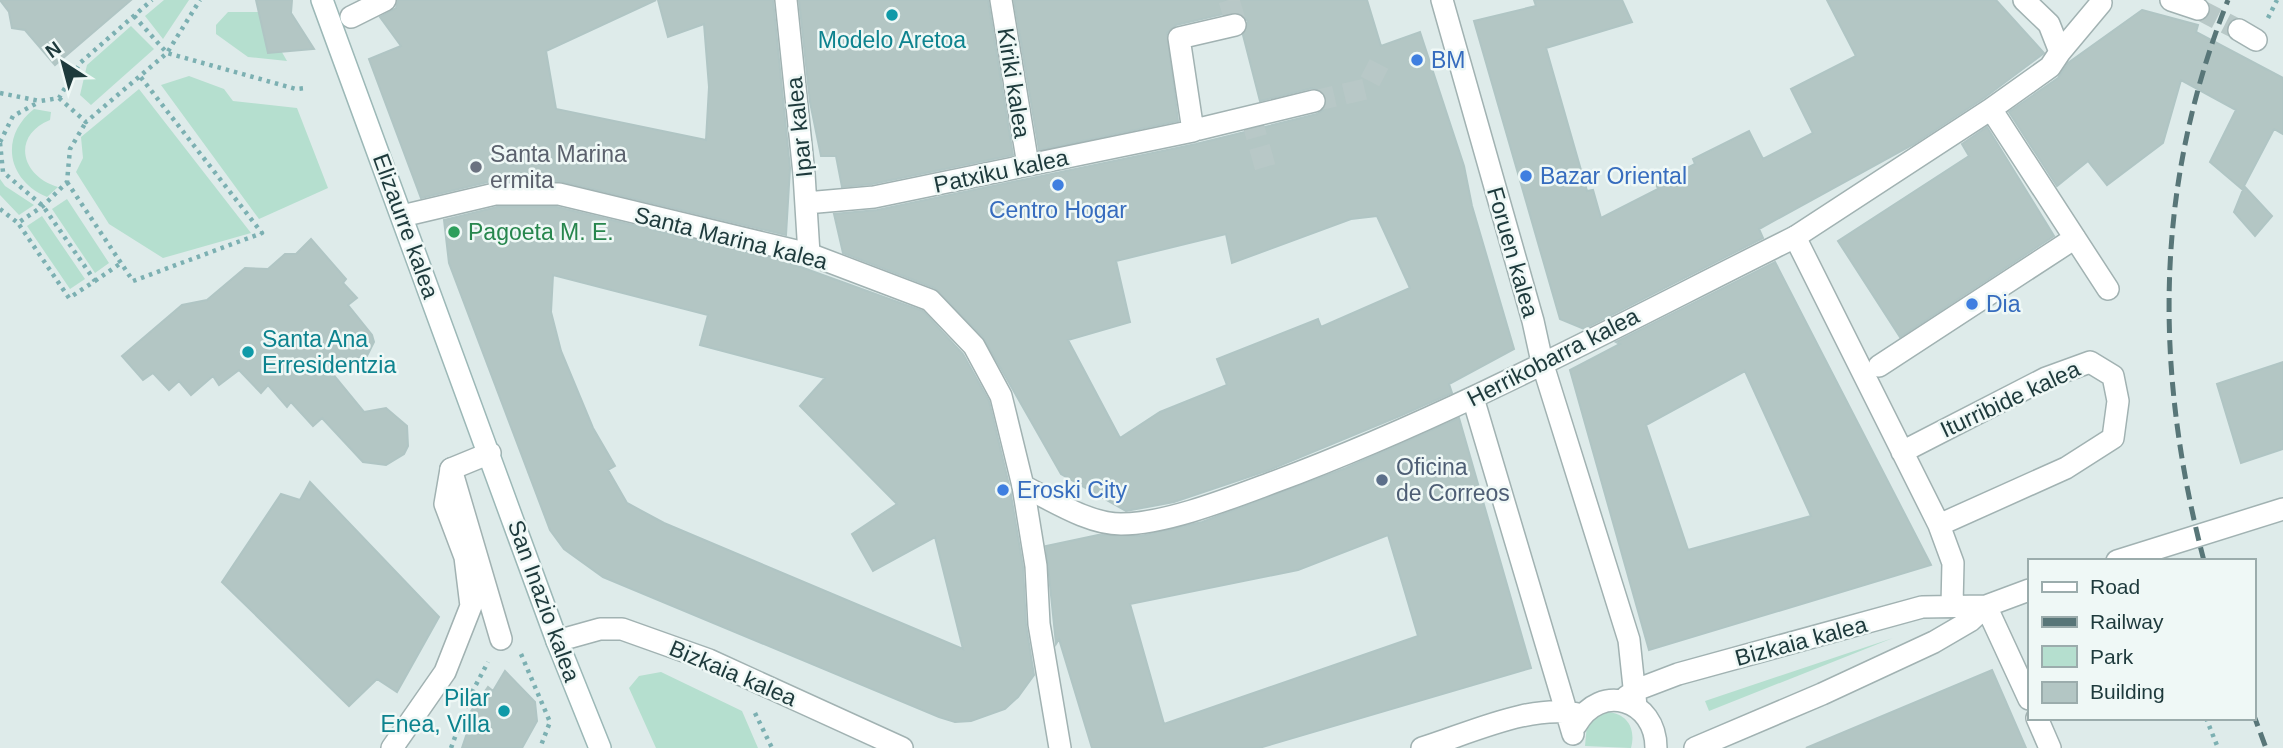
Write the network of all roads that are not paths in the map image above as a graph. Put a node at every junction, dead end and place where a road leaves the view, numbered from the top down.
1 (322, 0) edge
2 (385, 0) edge
3 (786, 0) edge
4 (1001, 0) edge
5 (1442, 0) edge
6 (2024, 0) edge
7 (2171, 0) edge
8 (2101, 3) dead end
9 (2198, 9) tunnel mouth
10 (351, 17) dead end
11 (1235, 24) dead end
12 (2060, 52) junction
13 (1314, 101) tunnel mouth
14 (1992, 109) junction
15 (1196, 130) junction
16 (1028, 165) junction
17 (807, 202) junction
18 (402, 216) junction
19 (1795, 237) junction
20 (2075, 238) junction
21 (809, 254) junction
22 (2108, 289) dead end
23 (1542, 362) junction
24 (1879, 366) dead end
25 (1474, 398) junction
26 (1902, 452) junction
27 (489, 453) junction
28 (451, 469) junction
29 (1023, 485) junction
30 (2283, 509) edge
31 (1939, 525) junction
32 (2123, 559) edge
33 (2028, 590) edge
34 (1952, 605) junction
35 (1986, 606) junction
36 (501, 639) road end
37 (557, 641) junction
38 (2028, 697) edge
39 (1631, 699) junction
40 (2038, 720) edge
41 (1573, 727) edge
42 (392, 748) edge
43 (600, 748) edge
44 (902, 748) edge
45 (1060, 748) edge
46 (1422, 748) edge
47 (1656, 748) edge
48 (1695, 748) edge
49 (2050, 748) edge

1 - 18 street, Elizaurre kalea
2 - 10 street
3 - 17 street, Ipar kalea
4 - 16 street, Kiriki kalea
5 - 23 street, Foruen kalea
6 - 12 street
7 - 9 street
8 - 12 street, Herrikobarra kalea
11 - 15 street
12 - 14 street, Herrikobarra kalea
13 - 15 street, Patxiku kalea
14 - 19 street, Herrikobarra kalea
14 - 20 street
15 - 16 street, Patxiku kalea
16 - 17 street, Patxiku kalea
17 - 21 street, Ipar kalea
18 - 21 street, Santa Marina kalea
18 - 27 street, Elizaurre kalea
19 - 23 street, Herrikobarra kalea
19 - 26 street
20 - 22 street
20 - 24 street
21 - 29 street, Santa Marina kalea
23 - 25 street, Herrikobarra kalea
23 - 39 street, Foruen kalea
25 - 29 street, Herrikobarra kalea
25 - 41 street
26 - 31 street
26 - 31 street, Iturribide kalea
27 - 28 street
27 - 37 street, San Inazio kalea
28 - 36 street
28 - 42 street
29 - 45 street, Santa Marina kalea
30 - 32 street
31 - 34 street
33 - 35 street, Bizkaia kalea
34 - 35 street, Bizkaia kalea
34 - 39 street, Bizkaia kalea
35 - 38 street
35 - 48 street, Bizkaia kalea
37 - 43 street, San Inazio kalea
37 - 44 street, Bizkaia kalea
39 - 41 street, Bizkaia kalea
39 - 47 street
40 - 49 street
41 - 46 street

